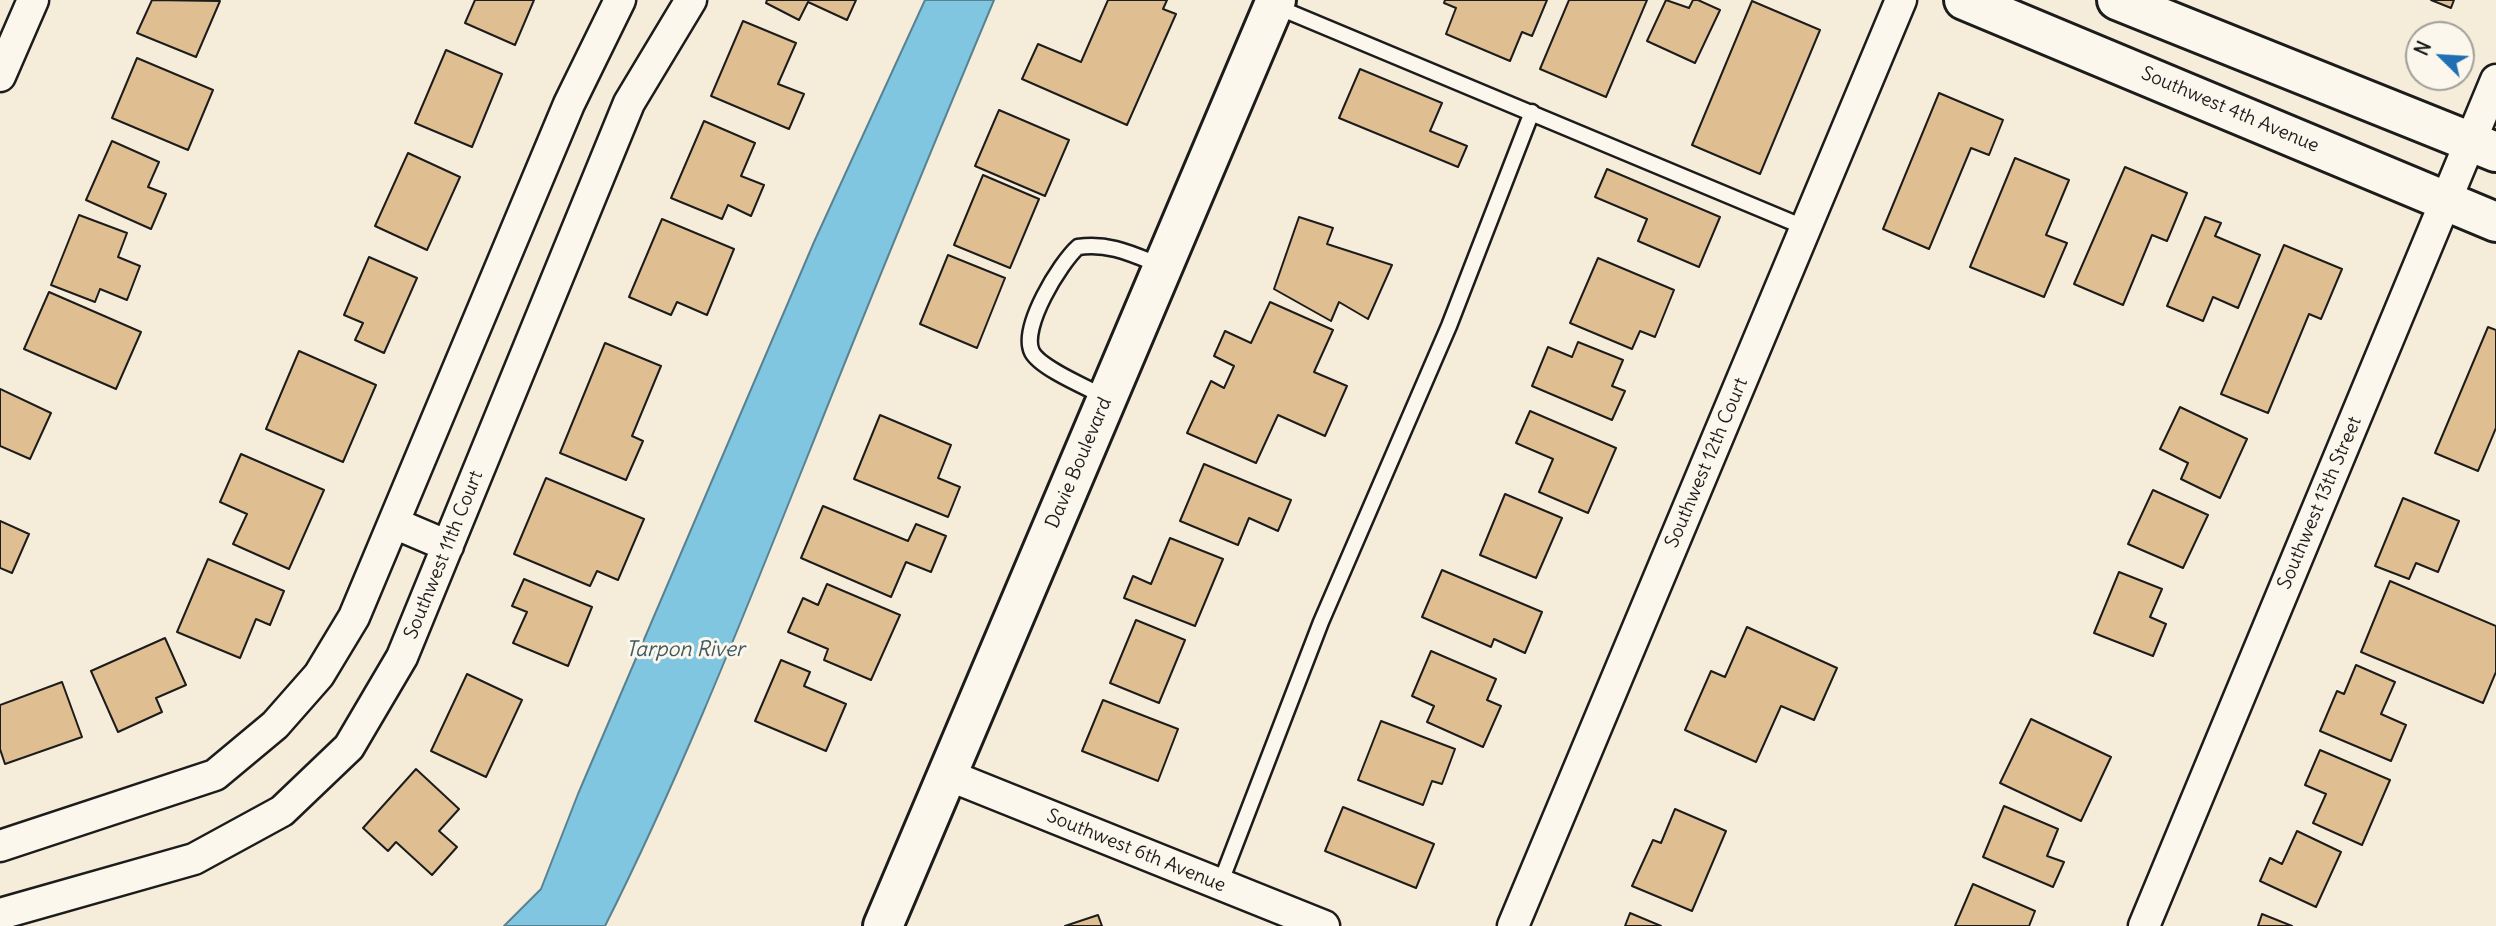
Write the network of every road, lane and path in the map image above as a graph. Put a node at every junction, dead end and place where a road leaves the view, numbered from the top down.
1 (33, 0) edge
2 (620, 0) edge
3 (691, 0) edge
4 (1901, 0) edge
5 (1964, 0) edge
6 (2117, 0) edge
7 (1275, 3) edge
8 (0, 76) edge
9 (2496, 80) edge
10 (1532, 113) junction
11 (2483, 147) edge
12 (2446, 200) junction
13 (2496, 222) edge
14 (1806, 228) junction
15 (1162, 266) junction
16 (1107, 397) junction
17 (394, 523) junction
18 (448, 546) junction
19 (948, 775) junction
20 (0, 846) edge
21 (1220, 884) junction
22 (0, 914) edge
23 (883, 926) edge
24 (1324, 926) edge
25 (1513, 926) edge
26 (2144, 926) edge

1 - 8 street
2 - 17 street
3 - 18 street, Southwest 11th Court
4 - 14 street, Southwest 12th Court
5 - 12 main road, Southwest 4th Avenue
6 - 11 main road
7 - 10 lane
7 - 15 main road, Davie Boulevard
9 - 11 street, Southwest 13th Street
10 - 14 lane
10 - 21 lane
11 - 12 street, Southwest 13th Street
12 - 13 main road, Southwest 4th Avenue
12 - 26 street, Southwest 13th Street
14 - 25 street, Southwest 12th Court
15 - 16 main road, Davie Boulevard
15 - 16 lane
16 - 19 main road, Davie Boulevard
17 - 18 street
17 - 20 street
18 - 22 street, Southwest 11th Court
19 - 21 street, Southwest 6th Avenue
19 - 23 main road, Davie Boulevard
21 - 24 street, Southwest 6th Avenue

